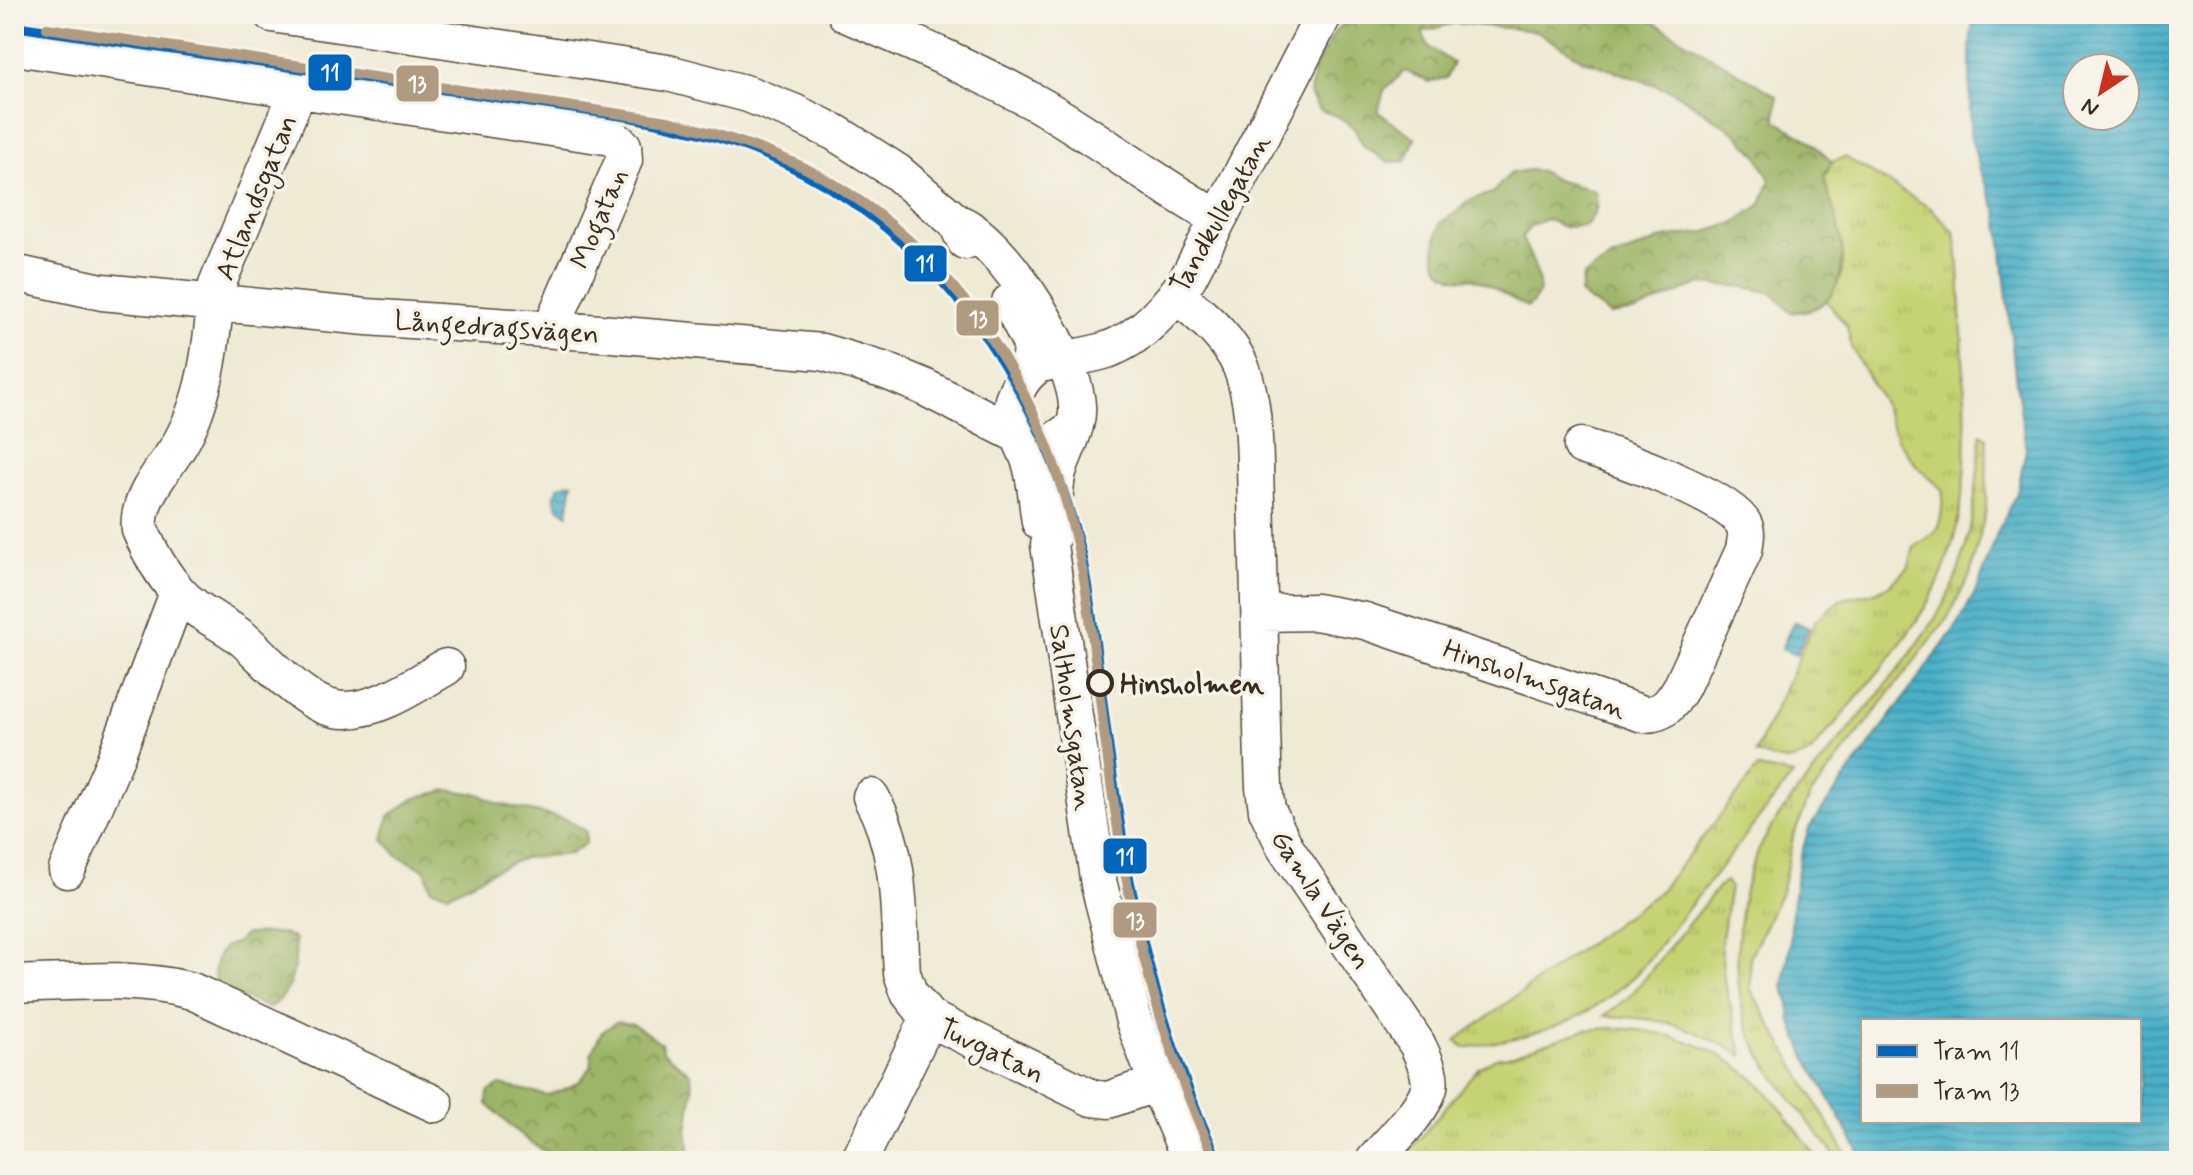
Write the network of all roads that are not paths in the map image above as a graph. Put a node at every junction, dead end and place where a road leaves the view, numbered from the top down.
1 (272, 14) edge
2 (846, 14) edge
3 (1324, 14) edge
4 (15, 47) edge
5 (298, 91) junction
6 (1218, 218) junction
7 (956, 222) junction
8 (14, 273) edge
9 (1177, 295) junction
10 (215, 303) junction
11 (555, 330) junction
12 (1066, 361) junction
13 (1023, 380) junction
14 (971, 409) junction
15 (1073, 428) junction
16 (1019, 435) junction
17 (1582, 446) dead end
18 (1049, 545) junction
19 (178, 593) junction
20 (1261, 613) junction
21 (446, 667) dead end
22 (871, 797) dead end
23 (67, 870) dead end
24 (14, 984) edge
25 (929, 1018) junction
26 (1157, 1083) junction
27 (435, 1104) dead end
28 (859, 1161) edge
29 (1191, 1161) edge
30 (1374, 1161) edge

1 - 7 street
2 - 6 street
3 - 6 street, Tandkullegatan
4 - 5 street, Mogatan
5 - 10 street, Atlandsgatan
5 - 11 street, Mogatan
6 - 9 street, Tandkullegatan
7 - 12 street
7 - 13 street
8 - 10 street, Långedragsvägen
9 - 12 street, Tandkullegatan
9 - 20 street, Gamla Vägen
10 - 11 street, Långedragsvägen
10 - 19 street, Atlandsgatan
11 - 14 street, Långedragsvägen
12 - 13 street
12 - 15 street
13 - 14 street
13 - 16 street
14 - 16 street, Långedragsvägen
15 - 16 street
15 - 18 street, Saltholmsgatan
16 - 18 street, Saltholmsgatan
17 - 20 street, Hinsholmsgatan
18 - 26 street, Saltholmsgatan
19 - 21 street
19 - 23 street
20 - 30 street, Gamla Vägen
22 - 25 street
24 - 27 street
25 - 26 street, Tuvgatan
25 - 28 street, Tuvgatan
26 - 29 street, Saltholmsgatan

